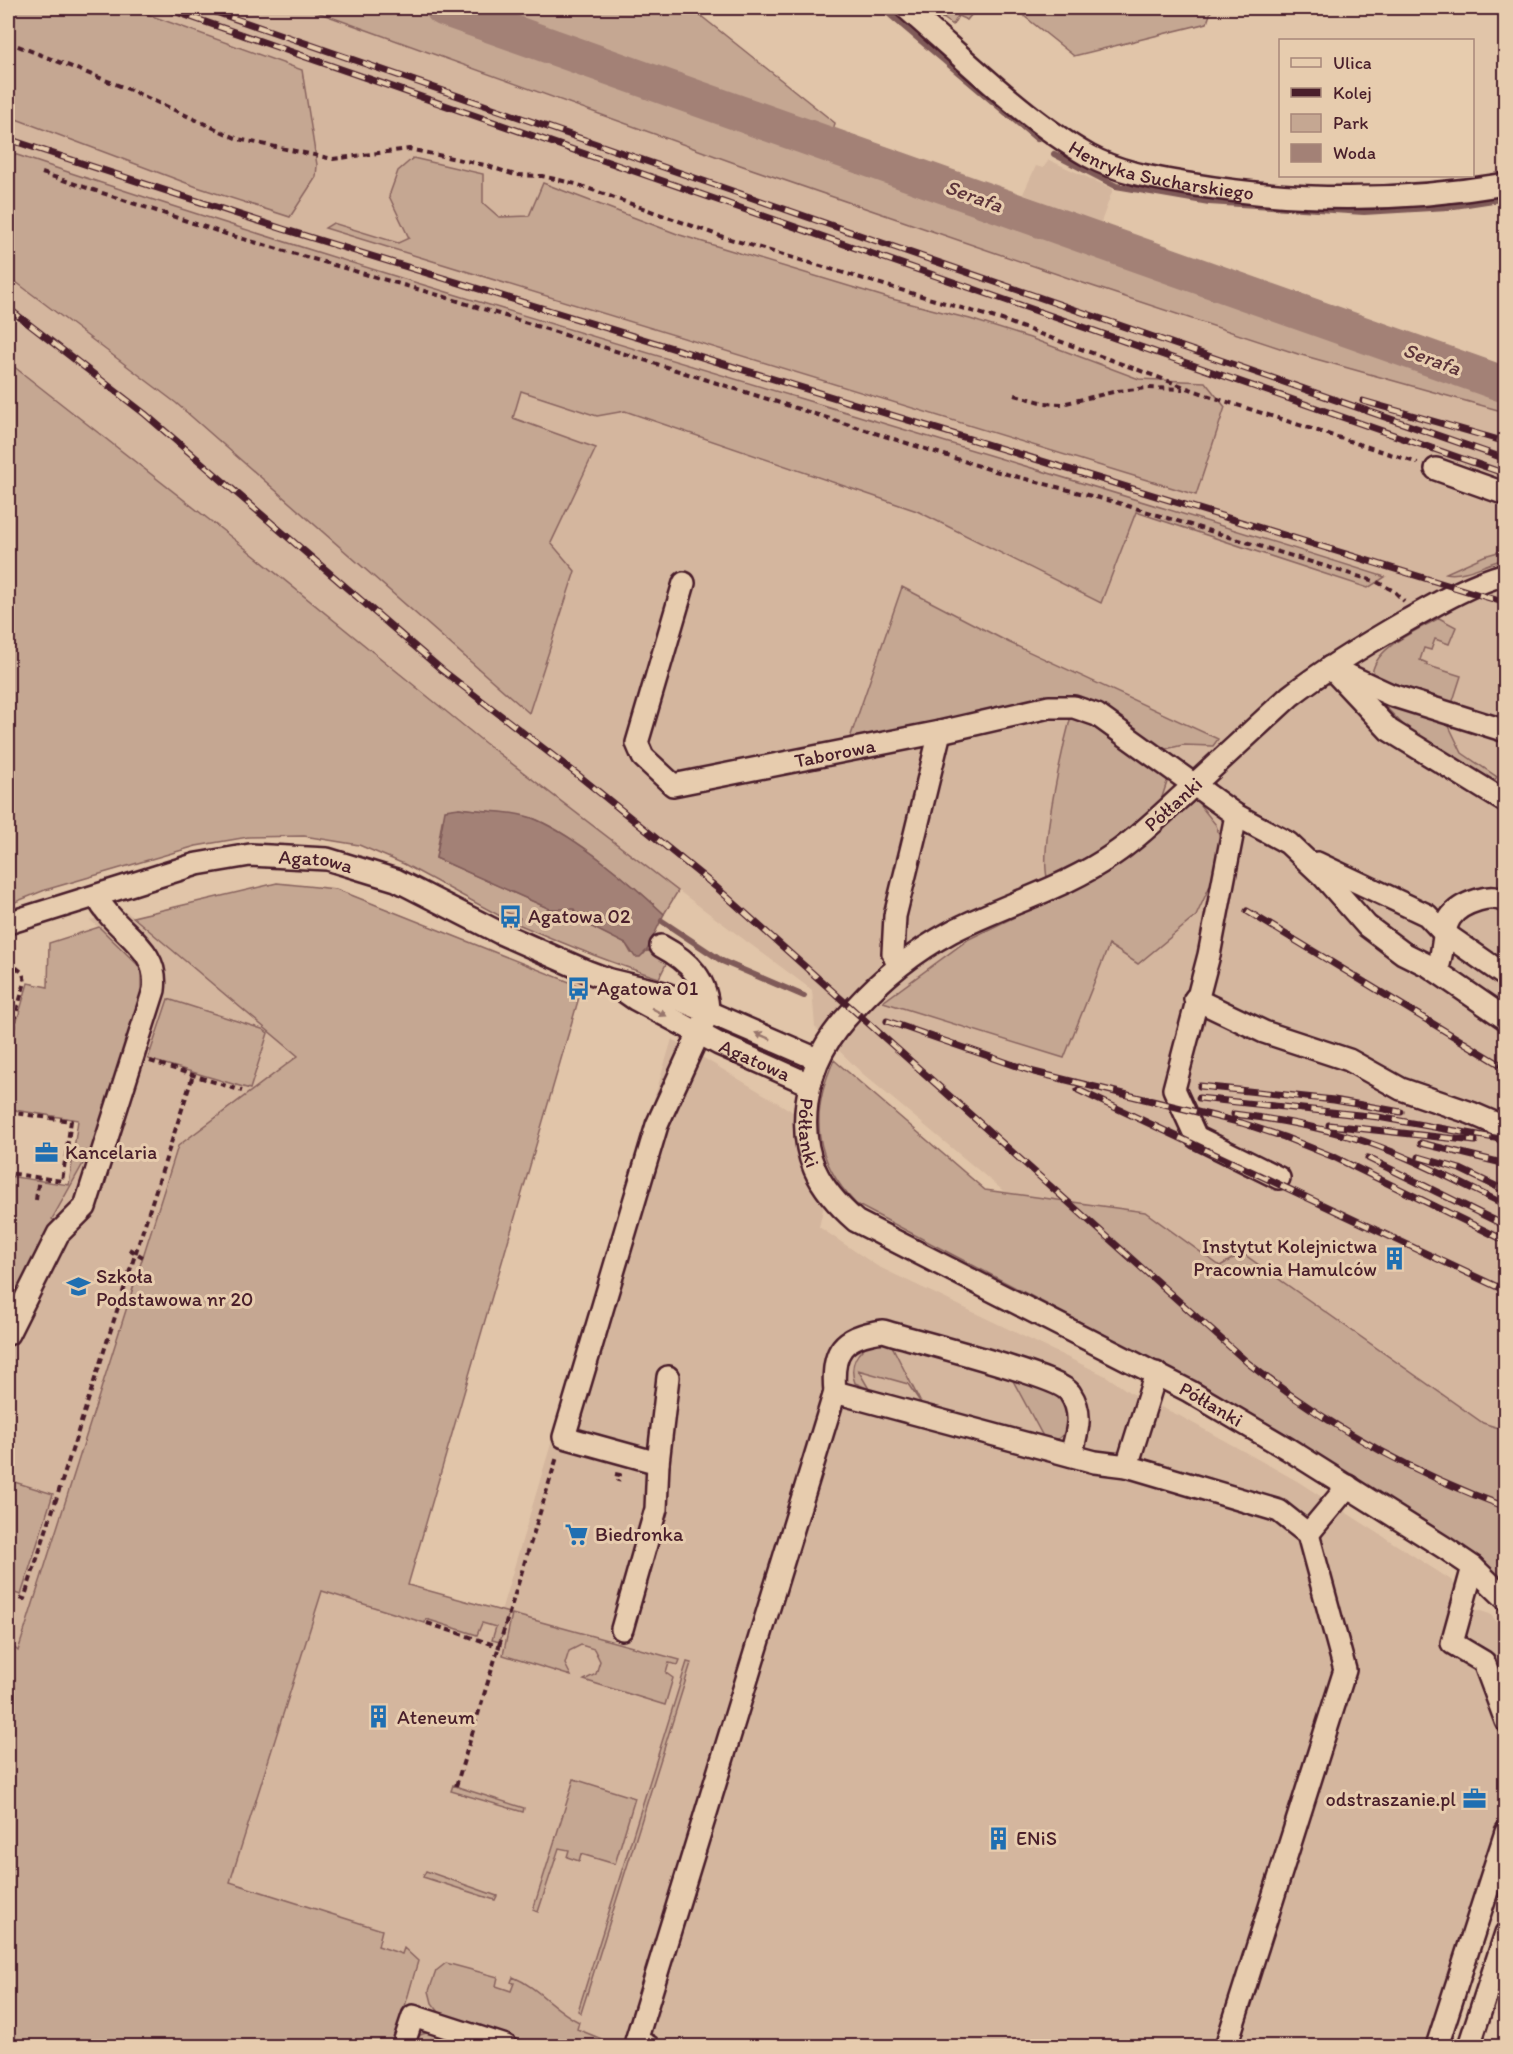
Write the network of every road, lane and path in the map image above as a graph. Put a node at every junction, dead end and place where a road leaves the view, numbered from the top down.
1 (906, 8) edge
2 (8, 42) edge
3 (42, 173) dead end
4 (1506, 184) edge
5 (1190, 389) junction
6 (1015, 395) dead end
7 (1436, 469) joint
8 (1506, 494) edge
9 (1506, 574) edge
10 (684, 583) dead end
11 (1418, 614) junction
12 (1330, 667) junction
13 (1506, 731) edge
14 (940, 732) junction
15 (1194, 785) junction
16 (1506, 802) edge
17 (1236, 815) junction
18 (1302, 856) junction
19 (97, 897) junction
20 (1506, 902) edge
21 (8, 923) edge
22 (1444, 933) junction
23 (661, 946) dead end
24 (8, 961) edge
25 (898, 966) junction
26 (1437, 971) junction
27 (1506, 976) edge
28 (610, 980) junction
29 (1196, 999) junction
30 (708, 1013) junction
31 (1506, 1019) edge
32 (698, 1033) junction
33 (8, 1041) edge
34 (144, 1059) dead end
35 (817, 1059) junction
36 (193, 1075) junction
37 (809, 1084) junction
38 (242, 1091) dead end
39 (8, 1112) edge
40 (1506, 1133) edge
41 (8, 1173) edge
42 (39, 1177) junction
43 (1279, 1178) dead end
44 (36, 1200) dead end
45 (129, 1249) dead end
46 (135, 1253) junction
47 (143, 1257) dead end
48 (8, 1334) edge
49 (1156, 1373) junction
50 (668, 1377) dead end
51 (835, 1392) junction
52 (1071, 1455) junction
53 (568, 1460) dead end
54 (658, 1463) junction
55 (1127, 1466) junction
56 (610, 1472) dead end
57 (618, 1482) dead end
58 (1348, 1486) junction
59 (1308, 1534) junction
60 (1473, 1567) junction
61 (20, 1598) dead end
62 (1506, 1599) edge
63 (427, 1623) dead end
64 (622, 1629) dead end
65 (501, 1647) junction
66 (1506, 1721) edge
67 (456, 1786) dead end
68 (1506, 1832) edge
69 (1506, 1933) edge
70 (405, 2040) dead end
71 (506, 2046) edge
72 (648, 2046) edge
73 (1226, 2046) edge
74 (1437, 2046) edge
75 (1469, 2046) edge

1 - 4 street, Henryka Sucharskiego
2 - 5 path
3 - 11 path
5 - 6 path
5 - 7 path
7 - 8 street
9 - 11 street, Półłanki
10 - 14 street, Taborowa
11 - 12 street, Półłanki
12 - 13 street
12 - 15 street, Półłanki
12 - 16 street
14 - 15 street, Taborowa
14 - 25 street
15 - 17 street, Taborowa
15 - 25 street, Półłanki
17 - 18 street, Taborowa
17 - 29 street
18 - 22 street
18 - 26 street
19 - 21 street, Agatowa
19 - 28 street, Agatowa
19 - 48 street
20 - 22 street
22 - 26 street
22 - 27 street
23 - 30 street
24 - 33 path
25 - 35 street, Półłanki
26 - 31 street
28 - 30 street, Agatowa
28 -> 32 street, Agatowa
29 - 40 street
29 - 43 street
30 - 32 street
35 -> 30 street, Agatowa
32 - 37 street, Agatowa
32 - 54 street
34 - 36 path
35 - 37 street, Półłanki
36 - 38 path
36 - 46 path
37 - 49 street, Półłanki
39 - 42 path
41 - 42 path
42 - 44 path
45 - 46 path
46 - 47 path
46 - 61 path
49 - 55 street
49 - 58 street, Półłanki
50 - 54 street
51 - 52 street
51 - 52 street
51 - 72 street
52 - 55 street
53 - 65 path
54 - 64 street
55 - 59 street
56 - 57 path
58 - 59 street
58 - 60 street, Półłanki
59 - 73 street
60 - 62 street, Półłanki
60 - 66 street
63 - 65 path
65 - 67 path
68 - 74 street
69 - 75 street
70 - 71 street

